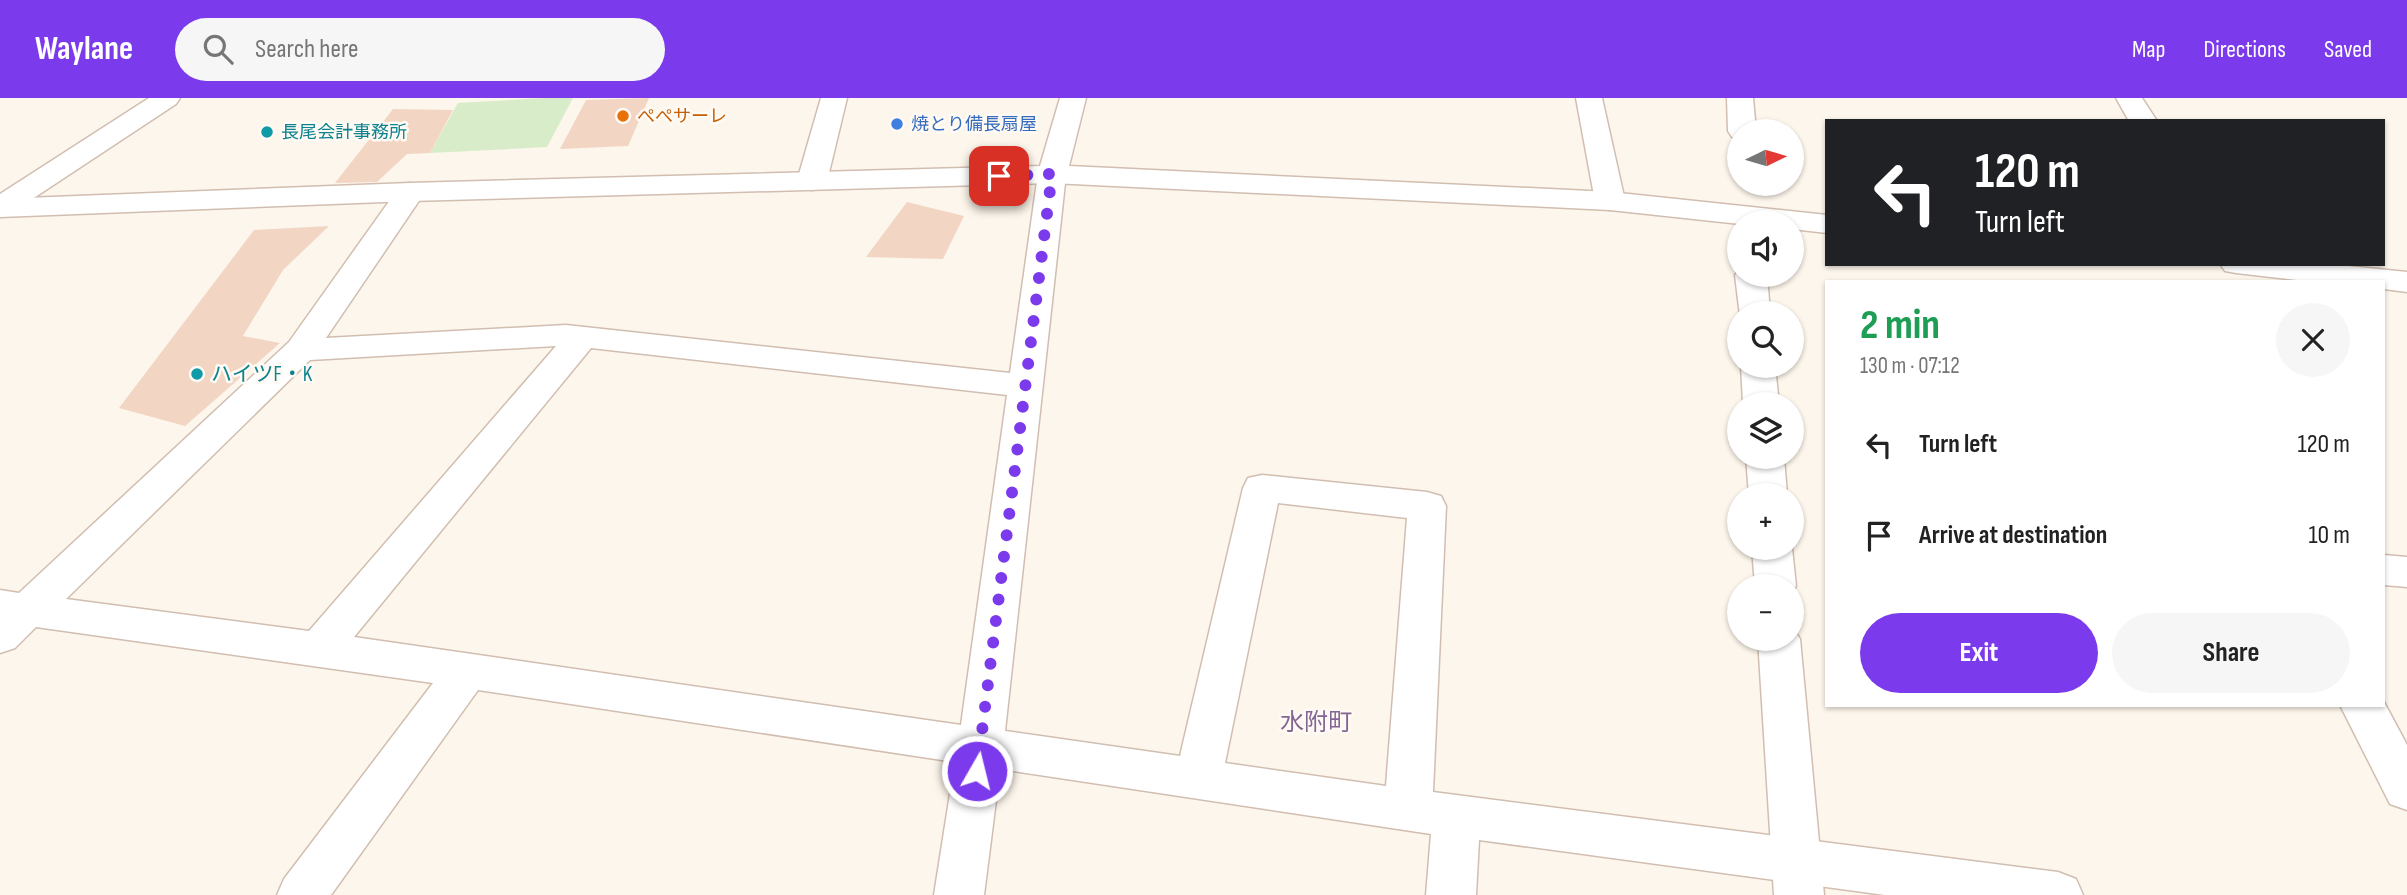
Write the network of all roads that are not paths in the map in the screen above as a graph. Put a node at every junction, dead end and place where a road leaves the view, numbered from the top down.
1 (167, 98) edge
2 (834, 98) edge
3 (1073, 98) edge
4 (1588, 98) edge
5 (1740, 98) edge
6 (2129, 98) edge
7 (1741, 119) edge
8 (2142, 119) edge
9 (1052, 174) junction
10 (812, 181) junction
11 (410, 192) junction
12 (1610, 201) junction
13 (0, 208) edge
14 (1727, 216) edge
15 (1804, 222) edge
16 (1825, 223) edge
17 (2255, 266) edge
18 (2407, 282) edge
19 (583, 337) junction
20 (302, 350) junction
21 (1027, 386) junction
22 (2385, 569) edge
23 (2407, 572) edge
24 (9, 617) edge
25 (319, 649) junction
26 (1780, 651) edge
27 (467, 671) junction
28 (2363, 707) edge
29 (980, 746) junction
30 (1199, 777) junction
31 (2407, 790) edge
32 (1408, 810) junction
33 (1456, 817) junction
34 (1797, 877) edge
35 (302, 895) edge
36 (959, 895) edge
37 (1451, 895) edge
38 (2059, 895) edge

1 - 13 street
2 - 10 street
3 - 9 street
4 - 12 street
5 - 7 street
6 - 8 street
9 - 10 street
9 - 12 street
9 - 21 street
10 - 11 street
11 - 13 street
11 - 20 street
12 - 14 street
15 - 16 street
17 - 18 street
19 - 20 street
19 - 21 street
19 - 25 street
20 - 24 street
21 - 29 street
22 - 23 street
24 - 25 street
25 - 27 street
26 - 34 street
27 - 29 street
27 - 35 street
28 - 31 street
29 - 30 street
29 - 36 street
30 - 32 street
30 - 32 street
32 - 33 street
33 - 34 street
33 - 37 street
34 - 38 street

